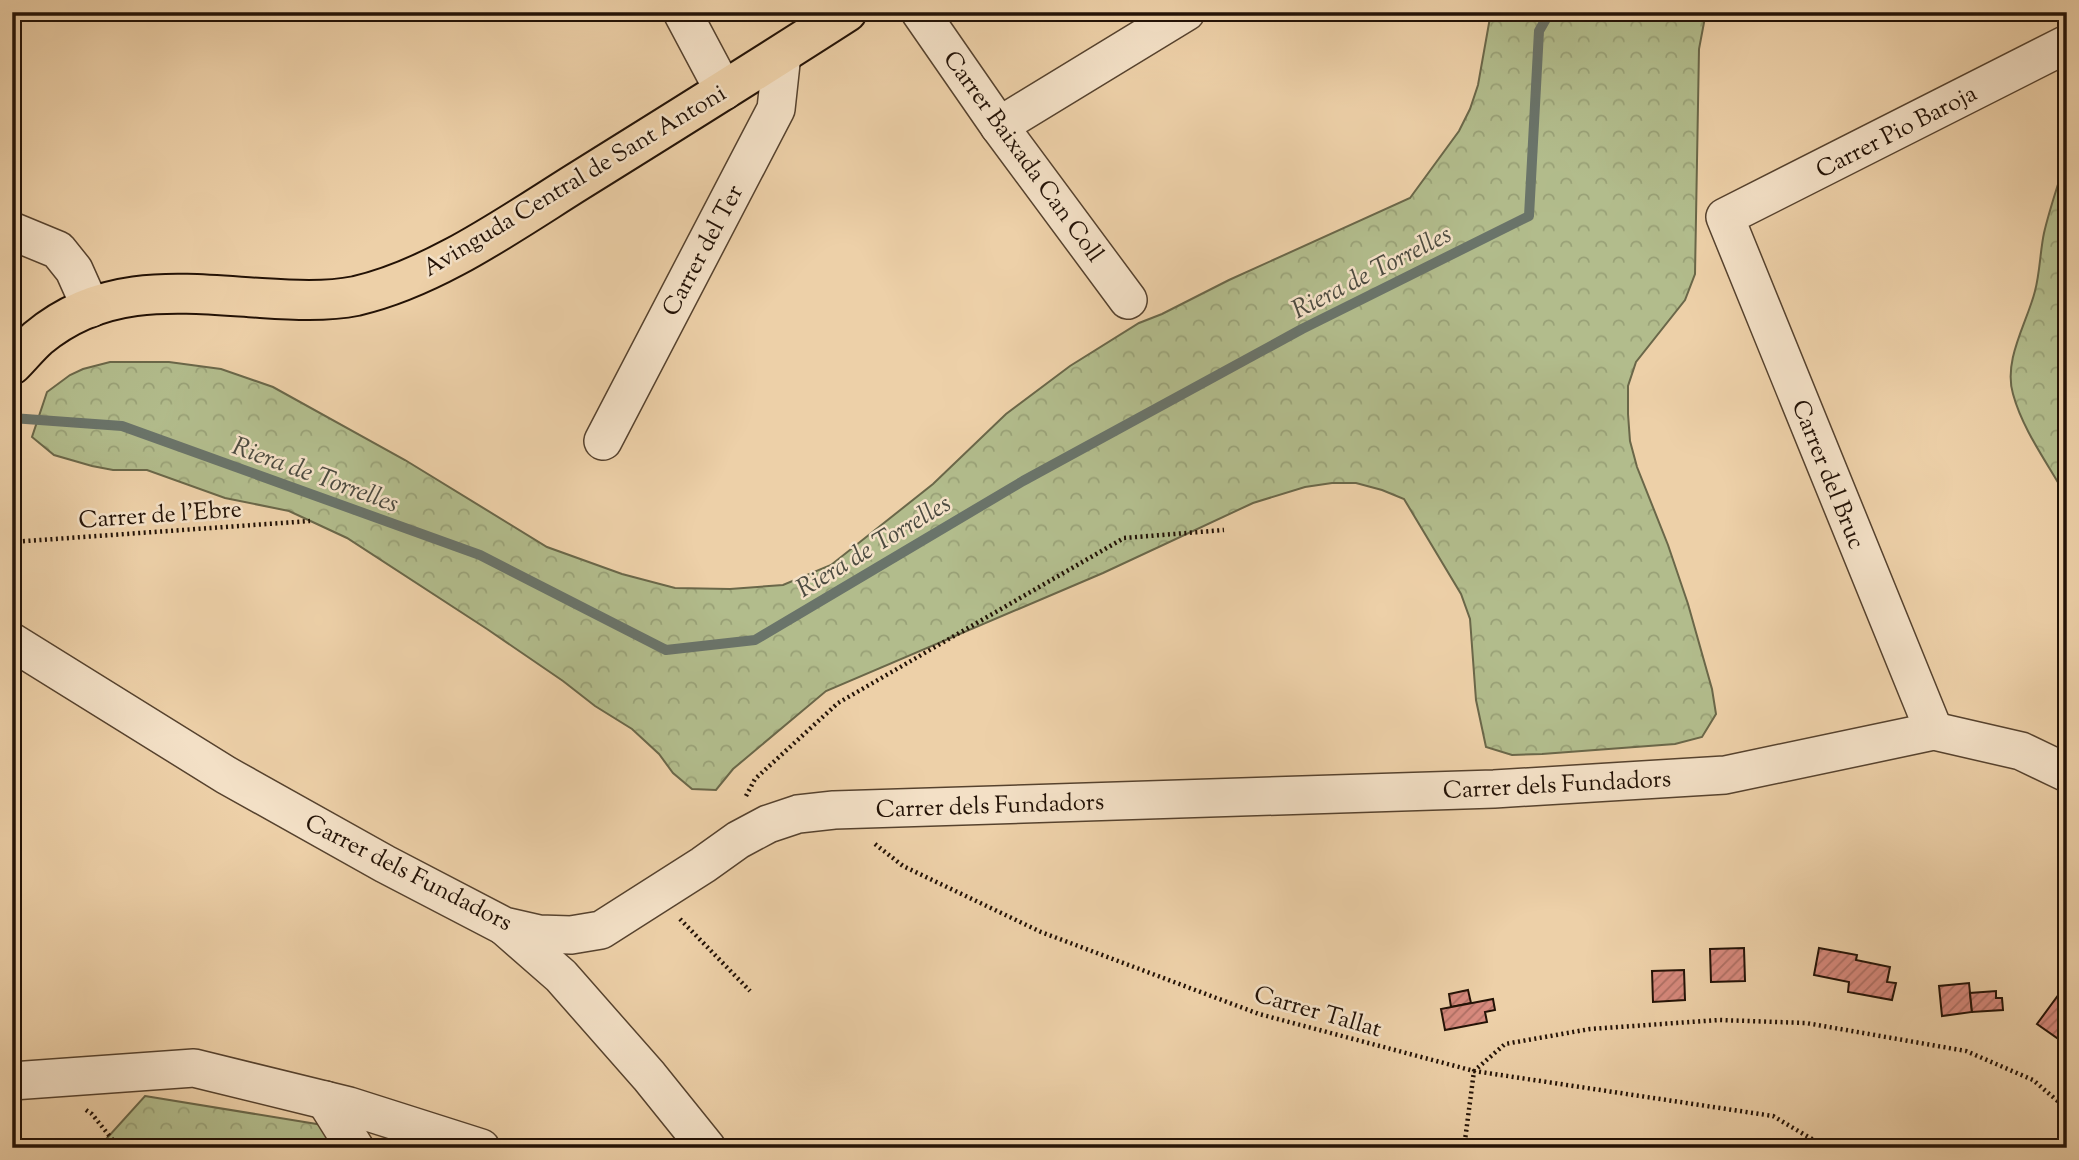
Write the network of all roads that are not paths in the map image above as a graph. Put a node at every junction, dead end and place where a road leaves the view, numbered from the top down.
1 (846, 12) edge
2 (920, 12) edge
3 (1186, 12) edge
4 (686, 20) edge
5 (2067, 44) edge
6 (782, 54) junction
7 (724, 91) junction
8 (999, 126) junction
9 (1725, 217) joint
10 (12, 231) edge
11 (1128, 300) dead end
12 (91, 308) junction
13 (12, 365) edge
14 (603, 440) dead end
15 (12, 642) edge
16 (1934, 731) junction
17 (2067, 773) edge
18 (504, 926) junction
19 (12, 1080) edge
20 (325, 1100) junction
21 (355, 1148) edge
22 (481, 1148) edge
23 (707, 1148) edge

1 - 6 main road, Avinguda Central de Sant Antoni
2 - 8 street, Carrer Baixada Can Coll
3 - 8 street
4 - 7 street
5 - 9 street, Carrer Pio Baroja
6 - 7 main road, Avinguda Central de Sant Antoni
6 - 14 street, Carrer del Ter
7 - 12 main road, Avinguda Central de Sant Antoni
8 - 11 street, Carrer Baixada Can Coll
9 - 16 street, Carrer del Bruc
10 - 12 street
12 - 13 main road, Avinguda Central de Sant Antoni
15 - 18 street, Carrer dels Fundadors
16 - 17 street, Carrer dels Fundadors
16 - 18 street, Carrer dels Fundadors
18 - 23 street
19 - 20 street
20 - 21 street
20 - 22 street

